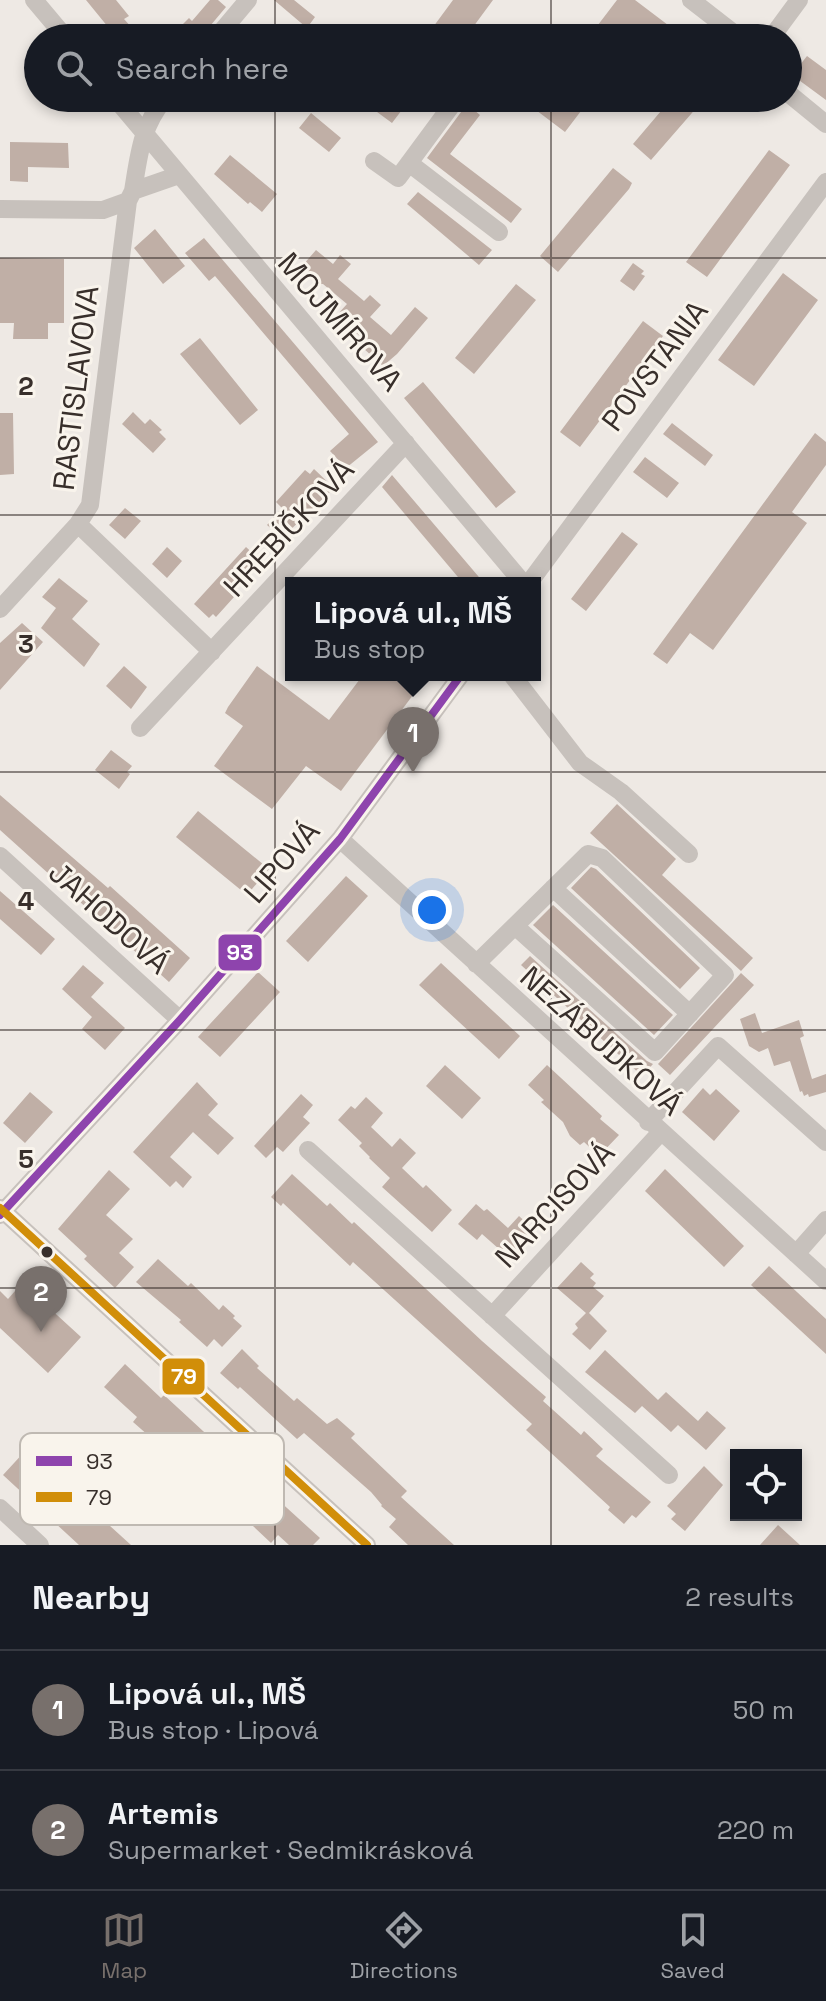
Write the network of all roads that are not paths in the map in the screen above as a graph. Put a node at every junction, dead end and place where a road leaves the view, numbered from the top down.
1 (34, 0) edge
2 (248, 0) edge
3 (691, 0) edge
4 (799, 0) edge
5 (54, 24) edge
6 (228, 24) edge
7 (722, 24) edge
8 (781, 24) edge
9 (802, 104) edge
10 (127, 112) edge
11 (154, 112) edge
12 (447, 112) edge
13 (826, 124) edge
14 (144, 131) junction
15 (374, 161) dead end
16 (409, 163) junction
17 (179, 175) junction
18 (826, 182) edge
19 (130, 196) junction
20 (0, 209) edge
21 (499, 232) dead end
22 (406, 443) junction
23 (78, 524) junction
24 (521, 577) edge
25 (530, 577) edge
26 (0, 609) edge
27 (212, 652) junction
28 (457, 681) edge
29 (517, 681) edge
30 (140, 728) dead end
31 (340, 839) junction
32 (689, 854) dead end
33 (0, 856) edge
34 (553, 888) junction
35 (515, 926) junction
36 (476, 964) junction
37 (690, 1014) junction
38 (180, 1020) junction
39 (654, 1127) junction
40 (826, 1142) edge
41 (308, 1150) dead end
42 (1, 1212) edge
43 (826, 1220) edge
44 (796, 1254) junction
45 (826, 1281) edge
46 (492, 1316) junction
47 (244, 1433) edge
48 (284, 1469) edge
49 (669, 1475) dead end
50 (6, 1514) edge
51 (0, 1534) edge
52 (40, 1545) edge
53 (367, 1545) edge

1 - 5 street
2 - 6 street
3 - 7 street
4 - 8 street
9 - 13 street
10 - 14 street, MOJMÍROVA
11 - 14 street
12 - 16 street
14 - 17 street, MOJMÍROVA
14 - 19 street, RASTISLAVOVA
15 - 16 street
16 - 21 street
17 - 19 street
17 - 22 street, MOJMÍROVA
18 - 25 street, POVSTANIA
19 - 20 street
19 - 23 street, RASTISLAVOVA
22 - 24 street, MOJMÍROVA
22 - 27 street, HREBÍČKOVÁ
23 - 26 street, RASTISLAVOVA
23 - 27 street
27 - 30 street, HREBÍČKOVÁ
28 - 31 street, LIPOVÁ
29 - 32 street
31 - 36 street, NEZÁBUDKOVÁ
31 - 38 street, LIPOVÁ
33 - 38 street, JAHODOVÁ
34 - 35 street
34 - 37 street
34 - 37 street
35 - 36 street
35 - 37 street
36 - 39 street, NEZÁBUDKOVÁ
38 - 42 street, LIPOVÁ
39 - 40 street, NARCISOVÁ
39 - 44 street, NEZÁBUDKOVÁ
39 - 46 street, NARCISOVÁ
41 - 46 street
42 - 47 street
43 - 44 street
44 - 45 street, NEZÁBUDKOVÁ
46 - 49 street
48 - 53 street
50 - 51 street
50 - 52 street

